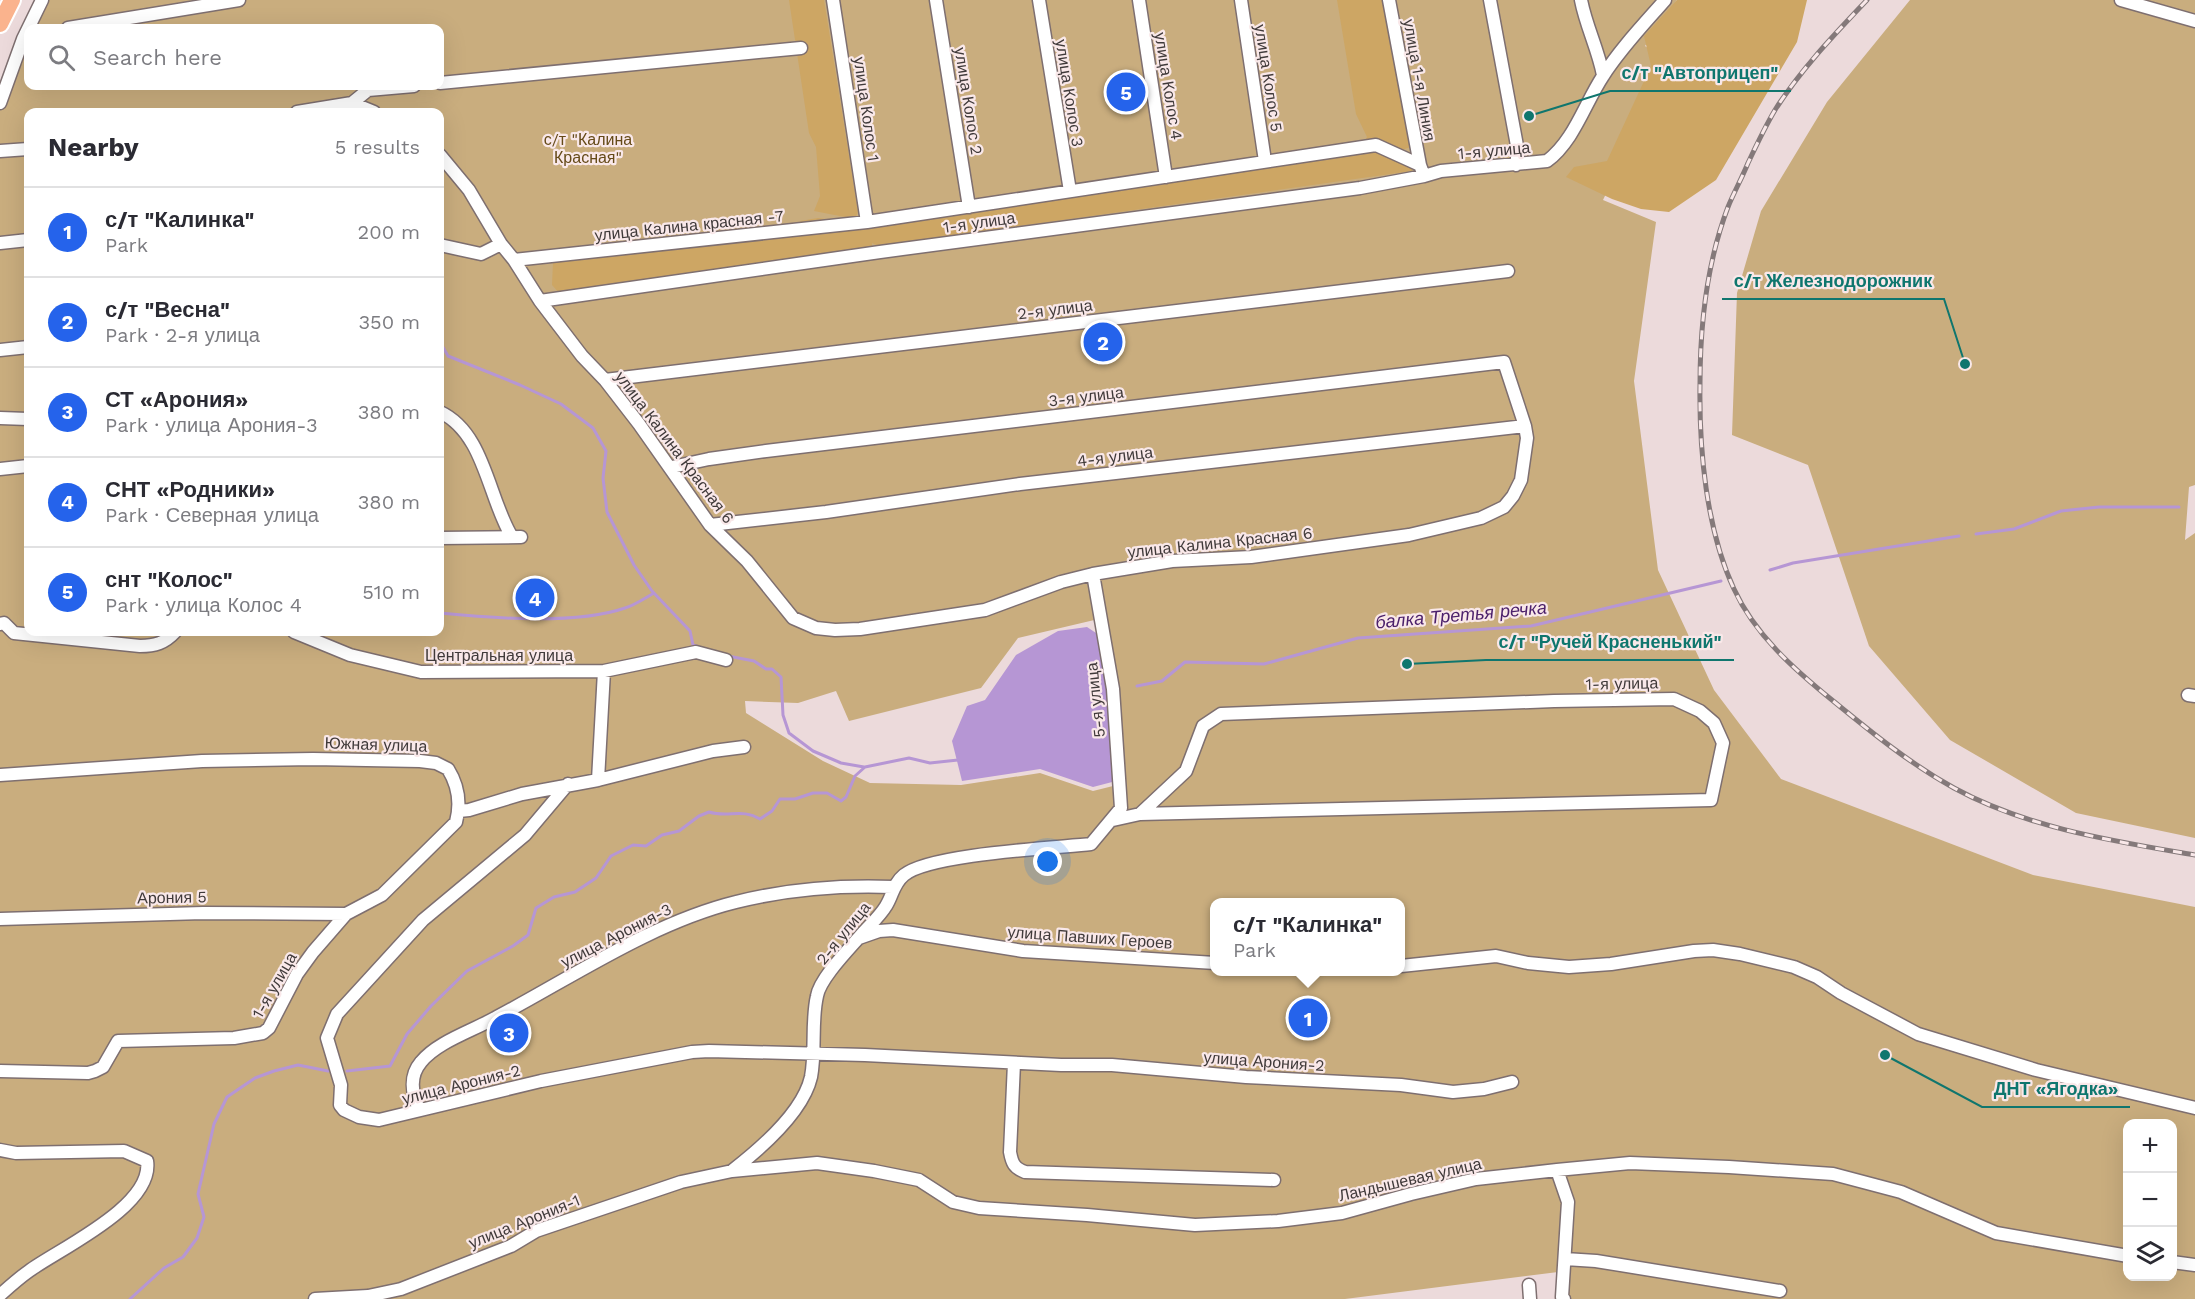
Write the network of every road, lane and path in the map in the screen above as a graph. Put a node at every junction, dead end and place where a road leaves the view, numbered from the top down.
1 (12, 0) edge
2 (42, 0) edge
3 (155, 0) edge
4 (239, 0) edge
5 (833, 0) edge
6 (936, 0) edge
7 (1039, 0) edge
8 (1139, 0) edge
9 (1240, 0) edge
10 (1389, 0) edge
11 (1490, 0) edge
12 (1581, 0) edge
13 (1665, 0) edge
14 (2121, 0) edge
15 (148, 14) junction
16 (2195, 21) edge
17 (0, 24) edge
18 (32, 24) edge
19 (91, 24) edge
20 (24, 43) edge
21 (801, 48) dead end
22 (1603, 75) junction
23 (444, 83) edge
24 (368, 90) edge
25 (0, 103) edge
26 (352, 103) junction
27 (332, 108) edge
28 (364, 108) edge
29 (24, 149) edge
30 (0, 151) edge
31 (444, 160) edge
32 (1265, 161) junction
33 (1516, 165) junction
34 (1422, 170) junction
35 (1167, 177) junction
36 (1070, 191) junction
37 (969, 207) junction
38 (867, 222) junction
39 (24, 240) edge
40 (0, 243) edge
41 (501, 244) junction
42 (444, 245) edge
43 (514, 260) junction
44 (1508, 271) dead end
45 (540, 301) junction
46 (24, 347) edge
47 (0, 350) edge
48 (605, 380) junction
49 (444, 414) edge
50 (0, 418) edge
51 (24, 419) edge
52 (1525, 426) junction
53 (24, 466) edge
54 (672, 467) junction
55 (0, 469) edge
56 (710, 525) junction
57 (444, 538) edge
58 (1093, 574) junction
59 (0, 624) edge
60 (24, 634) edge
61 (43, 636) edge
62 (172, 636) edge
63 (304, 636) edge
64 (726, 660) dead end
65 (604, 671) junction
66 (744, 747) dead end
67 (0, 776) edge
68 (598, 780) junction
69 (568, 784) junction
70 (461, 814) junction
71 (1140, 814) junction
72 (1113, 820) junction
73 (893, 887) junction
74 (346, 914) junction
75 (0, 919) edge
76 (858, 938) junction
77 (1210, 963) edge
78 (1405, 966) edge
79 (813, 1055) junction
80 (1014, 1063) junction
81 (0, 1071) edge
82 (1512, 1082) dead end
83 (2195, 1108) edge
84 (419, 1109) junction
85 (0, 1150) edge
86 (1557, 1170) junction
87 (732, 1171) junction
88 (1274, 1180) dead end
89 (2123, 1255) edge
90 (1565, 1259) junction
91 (2177, 1263) edge
92 (2195, 1265) edge
93 (1529, 1286) dead end
94 (1780, 1291) dead end
95 (0, 1295) edge
96 (315, 1299) edge
97 (1530, 1299) edge
98 (1564, 1299) edge

1 - 17 main road
2 - 18 street
3 - 15 street
4 - 15 street
5 - 38 street, улица Колос 1
6 - 37 street, улица Колос 2
7 - 36 street, улица Колос 3
8 - 35 street, улица Колос 4
9 - 32 street, улица Колос 5
10 - 34 street, улица 1-я Линия
11 - 33 street
12 - 22 street
13 - 22 street, 1-я улица
14 - 16 street
15 - 19 street
20 - 25 street
21 - 23 street
22 - 33 street, 1-я улица
24 - 26 street
26 - 27 street
26 - 28 street
29 - 30 street
31 - 41 street, улица Калина Красная 6
32 - 34 street, 1-я улица
32 - 35 street, 1-я улица
33 - 34 street, 1-я улица
34 - 45 street, 1-я улица
35 - 36 street, 1-я улица
36 - 37 street, 1-я улица
37 - 38 street, 1-я улица
38 - 43 street, улица Калина красная -7
39 - 40 street
41 - 42 street
41 - 43 street, улица Калина Красная 6
43 - 45 street, улица Калина Красная 6
44 - 48 street, 2-я улица
45 - 48 street, улица Калина Красная 6
46 - 47 street
48 - 54 street, улица Калина Красная 6
49 - 57 street
50 - 51 street
52 - 54 street, 3-я улица
52 - 56 street, 4-я улица
52 - 58 street, улица Калина Красная 6
53 - 55 street
54 - 56 street, улица Калина Красная 6
56 - 58 street, улица Калина Красная 6
58 - 72 street, 5-я улица
59 - 60 street
61 - 62 street
63 - 65 street, Центральная улица
64 - 65 street, Центральная улица
65 - 68 street
66 - 68 street
67 - 70 street, Южная улица
68 - 69 street
69 - 70 street
69 - 84 street, улица Арония-2
70 - 74 street, 1-я улица
71 - 71 street, 1-я улица
71 - 72 street, 1-я улица
72 - 73 street, 2-я улица
73 - 76 street, 2-я улица
73 - 84 street, улица Арония-3
74 - 75 street, Арония 5
74 - 81 street, 1-я улица
76 - 77 street, улица Павших Героев
76 - 79 street, 2-я улица
78 - 83 street
79 - 80 street, улица Арония-2
79 - 84 street, улица Арония-2
79 - 87 street, 2-я улица
80 - 82 street, улица Арония-2
80 - 88 street
85 - 95 street
86 - 87 street, Ландышевая улица
86 - 89 street, Ландышевая улица
86 - 90 street
87 - 96 street, улица Арония-1
90 - 94 street
90 - 98 street
91 - 92 street
93 - 97 street

